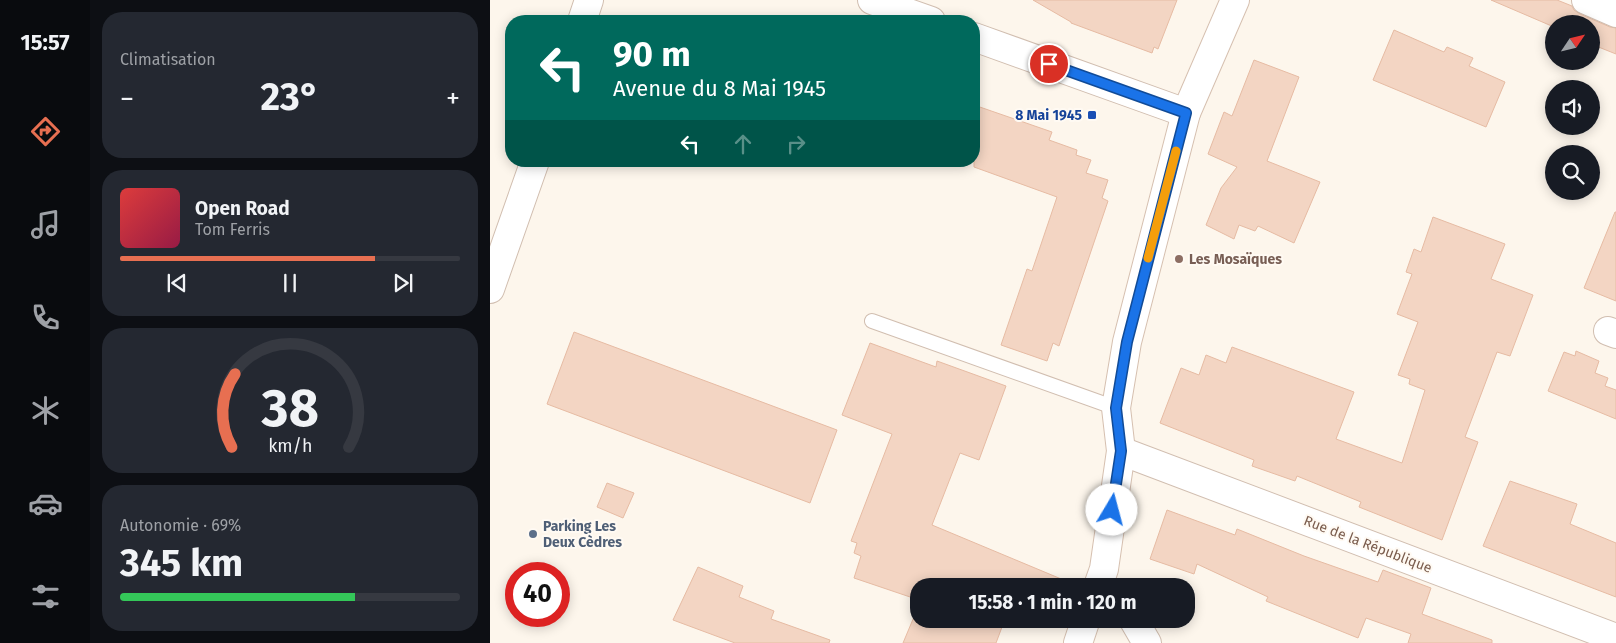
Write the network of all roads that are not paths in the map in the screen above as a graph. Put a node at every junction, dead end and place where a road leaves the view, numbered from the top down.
1 (589, 0) edge
2 (872, 0) edge
3 (1234, 0) edge
4 (1586, 0) edge
5 (1616, 13) edge
6 (584, 15) edge
7 (914, 15) edge
8 (980, 39) edge
9 (1186, 113) junction
10 (532, 167) edge
11 (490, 289) edge
12 (872, 321) dead end
13 (1116, 408) junction
14 (1121, 451) junction
15 (1105, 578) edge
16 (1083, 628) edge
17 (1138, 628) edge
18 (1616, 638) edge
19 (1078, 643) edge
20 (1147, 643) edge

1 - 6 street
2 - 7 street
3 - 9 street
4 - 5 street
8 - 9 street
9 - 13 street
10 - 11 street
12 - 13 lane
13 - 14 street
14 - 15 street
14 - 18 street, Rue de la République
16 - 19 street
17 - 20 street

